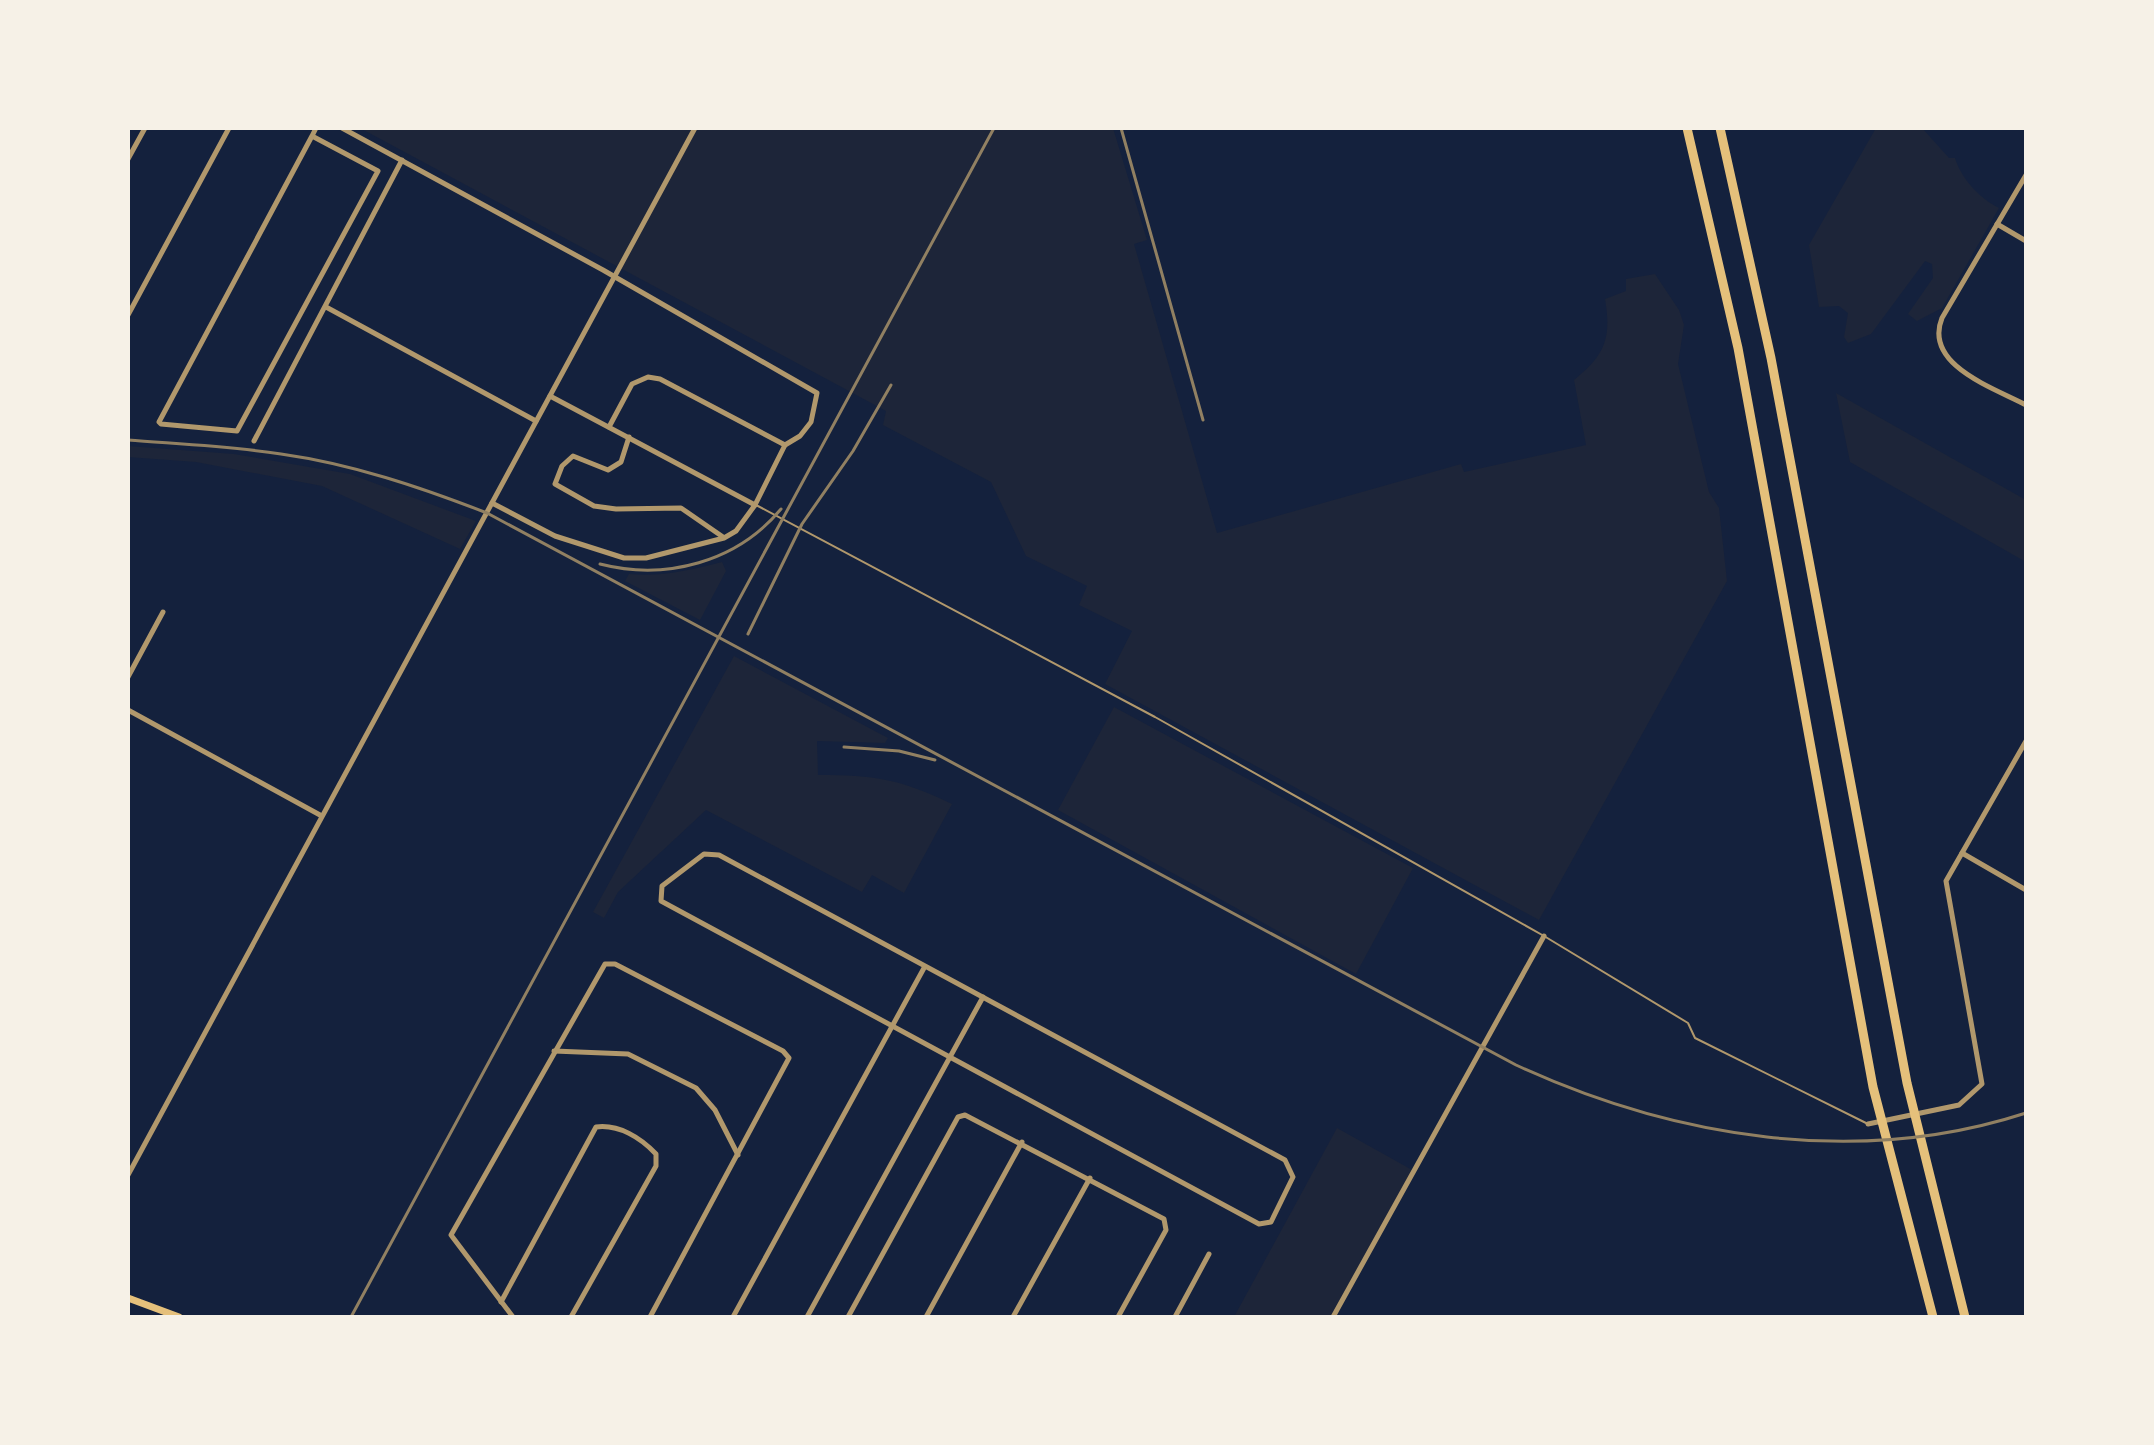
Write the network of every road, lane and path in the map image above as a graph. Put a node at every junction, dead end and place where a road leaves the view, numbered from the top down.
1 (145, 128) edge
2 (229, 128) edge
3 (316, 128) edge
4 (342, 128) edge
5 (695, 128) edge
6 (1687, 128) edge
7 (1720, 128) edge
8 (312, 136) junction
9 (128, 159) edge
10 (402, 160) junction
11 (2026, 175) edge
12 (1997, 224) junction
13 (2026, 241) edge
14 (615, 277) junction
15 (326, 307) junction
16 (128, 315) edge
17 (550, 396) junction
18 (2026, 405) edge
19 (536, 421) junction
20 (609, 427) junction
21 (629, 437) junction
22 (254, 441) dead end
23 (785, 445) junction
24 (492, 503) junction
25 (755, 505) junction
26 (724, 538) junction
27 (163, 612) dead end
28 (128, 677) edge
29 (128, 710) edge
30 (2026, 741) edge
31 (320, 815) junction
32 (1962, 853) junction
33 (2026, 890) edge
34 (1544, 936) junction
35 (924, 968) junction
36 (983, 997) junction
37 (893, 1025) junction
38 (554, 1051) junction
39 (949, 1056) junction
40 (1868, 1124) joint
41 (1022, 1142) junction
42 (738, 1156) junction
43 (128, 1175) edge
44 (1090, 1178) junction
45 (1209, 1254) dead end
46 (128, 1298) edge
47 (501, 1302) junction
48 (179, 1317) edge
49 (513, 1317) edge
50 (571, 1317) edge
51 (650, 1317) edge
52 (733, 1317) edge
53 (807, 1317) edge
54 (848, 1317) edge
55 (926, 1317) edge
56 (1013, 1317) edge
57 (1118, 1317) edge
58 (1175, 1317) edge
59 (1333, 1317) edge
60 (1933, 1317) edge
61 (1965, 1317) edge

1 - 9 street
2 - 16 street
3 - 8 street
4 - 10 street
5 - 14 street
6 - 60 highway
7 - 61 highway
8 - 8 street
10 - 14 street
10 - 15 street
11 - 12 street
12 - 13 street
12 - 18 street
14 - 17 street
14 - 23 street
15 - 19 street
15 - 22 street
17 - 19 street
17 - 20 street
19 - 24 street
20 - 21 street
20 - 23 street
21 - 25 street
21 - 26 street
23 - 25 street
24 - 26 street
24 - 31 street
25 - 26 street
25 - 34 lane
27 - 28 street
29 - 31 street
30 - 32 street
31 - 43 street
32 - 33 street
32 - 40 street
34 - 40 lane
34 - 59 street
35 - 36 street
35 - 37 street
35 - 37 street
36 - 39 street
36 - 39 street
37 - 39 street
37 - 52 street
38 - 42 street
38 - 42 street
38 - 47 street
39 - 53 street
41 - 44 street
41 - 54 street
41 - 55 street
42 - 51 street
44 - 56 street
44 - 57 street
45 - 58 street
46 - 48 main road
47 - 49 street
47 - 50 street

